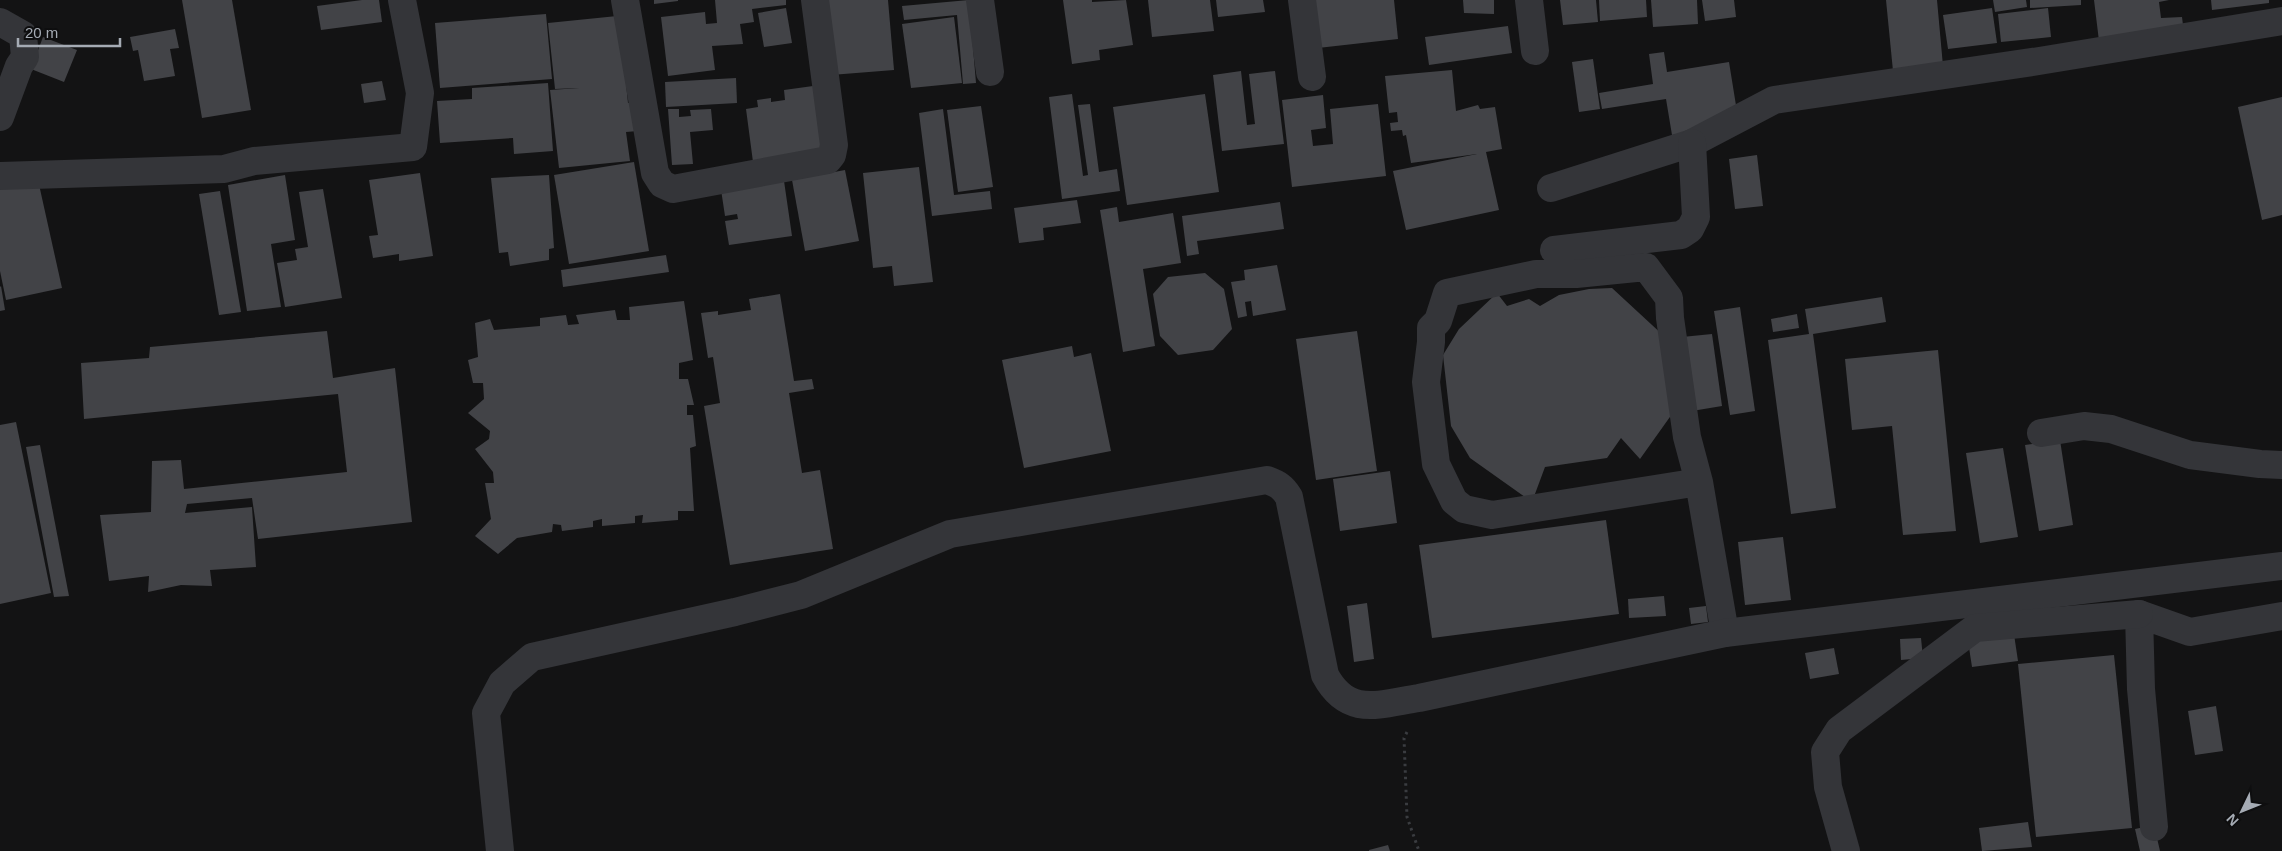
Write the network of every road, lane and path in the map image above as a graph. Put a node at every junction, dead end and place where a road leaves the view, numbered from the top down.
1 (402, 0) edge
2 (625, 0) edge
3 (815, 0) edge
4 (980, 0) edge
5 (1302, 0) edge
6 (1529, 0) edge
7 (2282, 21) edge
8 (0, 22) edge
9 (1535, 51) dead end
10 (990, 72) dead end
11 (1312, 77) dead end
12 (0, 118) edge
13 (1692, 143) junction
14 (0, 176) edge
15 (1551, 188) dead end
16 (1554, 250) dead end
17 (2041, 433) dead end
18 (2282, 465) edge
19 (1699, 482) junction
20 (2282, 566) edge
21 (2139, 614) junction
22 (2282, 616) edge
23 (1725, 633) junction
24 (1419, 698) junction
25 (2154, 827) dead end
26 (500, 851) edge
27 (1419, 851) edge
28 (1846, 851) edge

1 - 14 street
2 - 3 street
4 - 10 street
5 - 11 street
6 - 9 street
7 - 13 street
8 - 12 street
13 - 15 street
13 - 16 street
17 - 18 street
19 - 19 street
19 - 23 street
20 - 23 street
21 - 22 street
21 - 25 street
21 - 28 street
23 - 24 street
24 - 26 street
24 - 27 path

